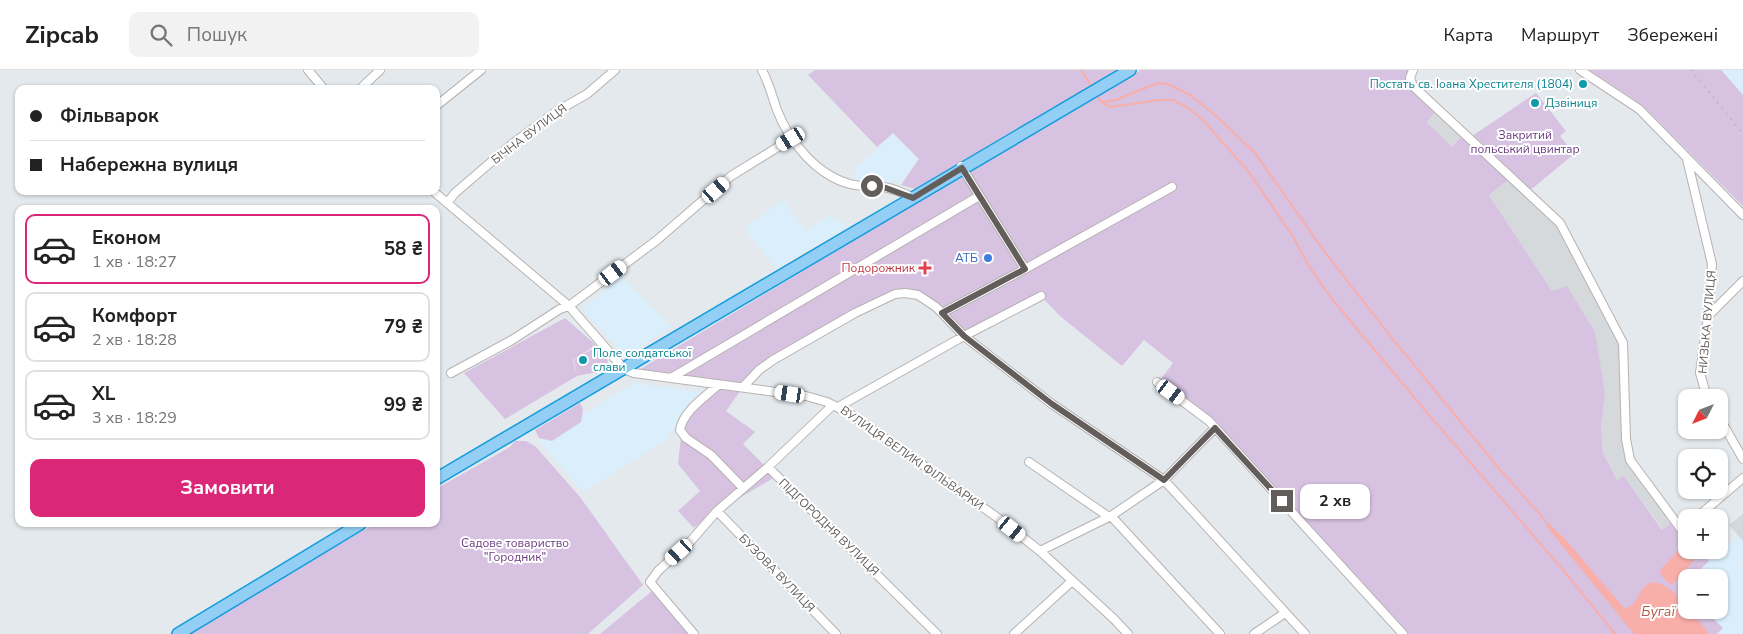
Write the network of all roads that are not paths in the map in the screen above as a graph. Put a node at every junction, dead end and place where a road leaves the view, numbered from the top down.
1 (308, 70) edge
2 (380, 70) edge
3 (481, 70) edge
4 (615, 70) edge
5 (762, 70) edge
6 (1130, 70) edge
7 (1413, 70) edge
8 (1580, 70) edge
9 (321, 85) edge
10 (364, 85) edge
11 (440, 103) edge
12 (791, 139) junction
13 (1687, 159) junction
14 (962, 167) junction
15 (1172, 187) dead end
16 (438, 195) edge
17 (979, 196) junction
18 (913, 198) junction
19 (447, 203) junction
20 (1743, 215) edge
21 (1025, 269) junction
22 (1743, 280) edge
23 (1041, 296) dead end
24 (569, 306) junction
25 (942, 313) junction
26 (1708, 316) junction
27 (964, 336) junction
28 (624, 369) junction
29 (451, 373) dead end
30 (671, 378) junction
31 (1157, 382) dead end
32 (718, 384) junction
33 (743, 387) junction
34 (1705, 389) edge
35 (836, 406) junction
36 (1215, 428) junction
37 (1728, 433) edge
38 (1743, 459) edge
39 (1029, 462) dead end
40 (768, 467) junction
41 (440, 477) edge
42 (1743, 478) edge
43 (1164, 480) junction
44 (743, 488) junction
45 (1707, 509) edge
46 (717, 511) junction
47 (1110, 516) junction
48 (1678, 520) edge
49 (355, 527) edge
50 (1040, 552) junction
51 (1072, 581) junction
52 (1285, 613) junction
53 (178, 634) edge
54 (694, 634) edge
55 (836, 634) edge
56 (937, 634) edge
57 (1014, 634) edge
58 (1128, 634) edge
59 (1220, 634) edge
60 (1254, 634) edge
61 (1305, 634) edge
62 (1403, 634) edge

1 - 9 street
2 - 10 street
3 - 11 street
4 - 19 street, БІЧНА ВУЛИЦЯ
5 - 12 street
6 - 14 highway
7 - 48 street
8 - 13 street
12 - 18 street
12 - 24 street
13 - 20 street
13 - 26 street, НИЗЬКА ВУЛИЦЯ
14 - 17 street
14 - 18 highway
15 - 21 street
16 - 19 street
17 - 21 street
17 - 30 street
18 - 28 highway
19 - 24 street
21 - 25 street
22 - 26 street
23 - 27 street
24 - 28 street
24 - 29 street
25 - 27 street
25 - 33 street
26 - 34 street, НИЗЬКА ВУЛИЦЯ
27 - 35 street
27 - 43 street
28 - 30 street, ВУЛИЦЯ ВЕЛИКІ ФІЛЬВАРКИ
28 - 41 highway
30 - 32 street, ВУЛИЦЯ ВЕЛИКІ ФІЛЬВАРКИ
31 - 36 street
32 - 33 street, ВУЛИЦЯ ВЕЛИКІ ФІЛЬВАРКИ
32 - 44 street
33 - 35 street, ВУЛИЦЯ ВЕЛИКІ ФІЛЬВАРКИ
35 - 40 street
35 - 50 street, ВУЛИЦЯ ВЕЛИКІ ФІЛЬВАРКИ
36 - 43 street
36 - 62 street
37 - 38 street
39 - 47 street
40 - 44 street, ПІДГОРОДНЯ ВУЛИЦЯ
40 - 56 street, ПІДГОРОДНЯ ВУЛИЦЯ
42 - 45 street
43 - 47 street
43 - 52 street
44 - 46 street, ПІДГОРОДНЯ ВУЛИЦЯ
46 - 54 street, ПІДГОРОДНЯ ВУЛИЦЯ
46 - 55 street, БУЗОВА ВУЛИЦЯ
47 - 50 street
47 - 59 street
49 - 53 highway
50 - 51 street, ВУЛИЦЯ ВЕЛИКІ ФІЛЬВАРКИ
51 - 57 street
51 - 58 street, ВУЛИЦЯ ВЕЛИКІ ФІЛЬВАРКИ
52 - 60 street
52 - 61 street

